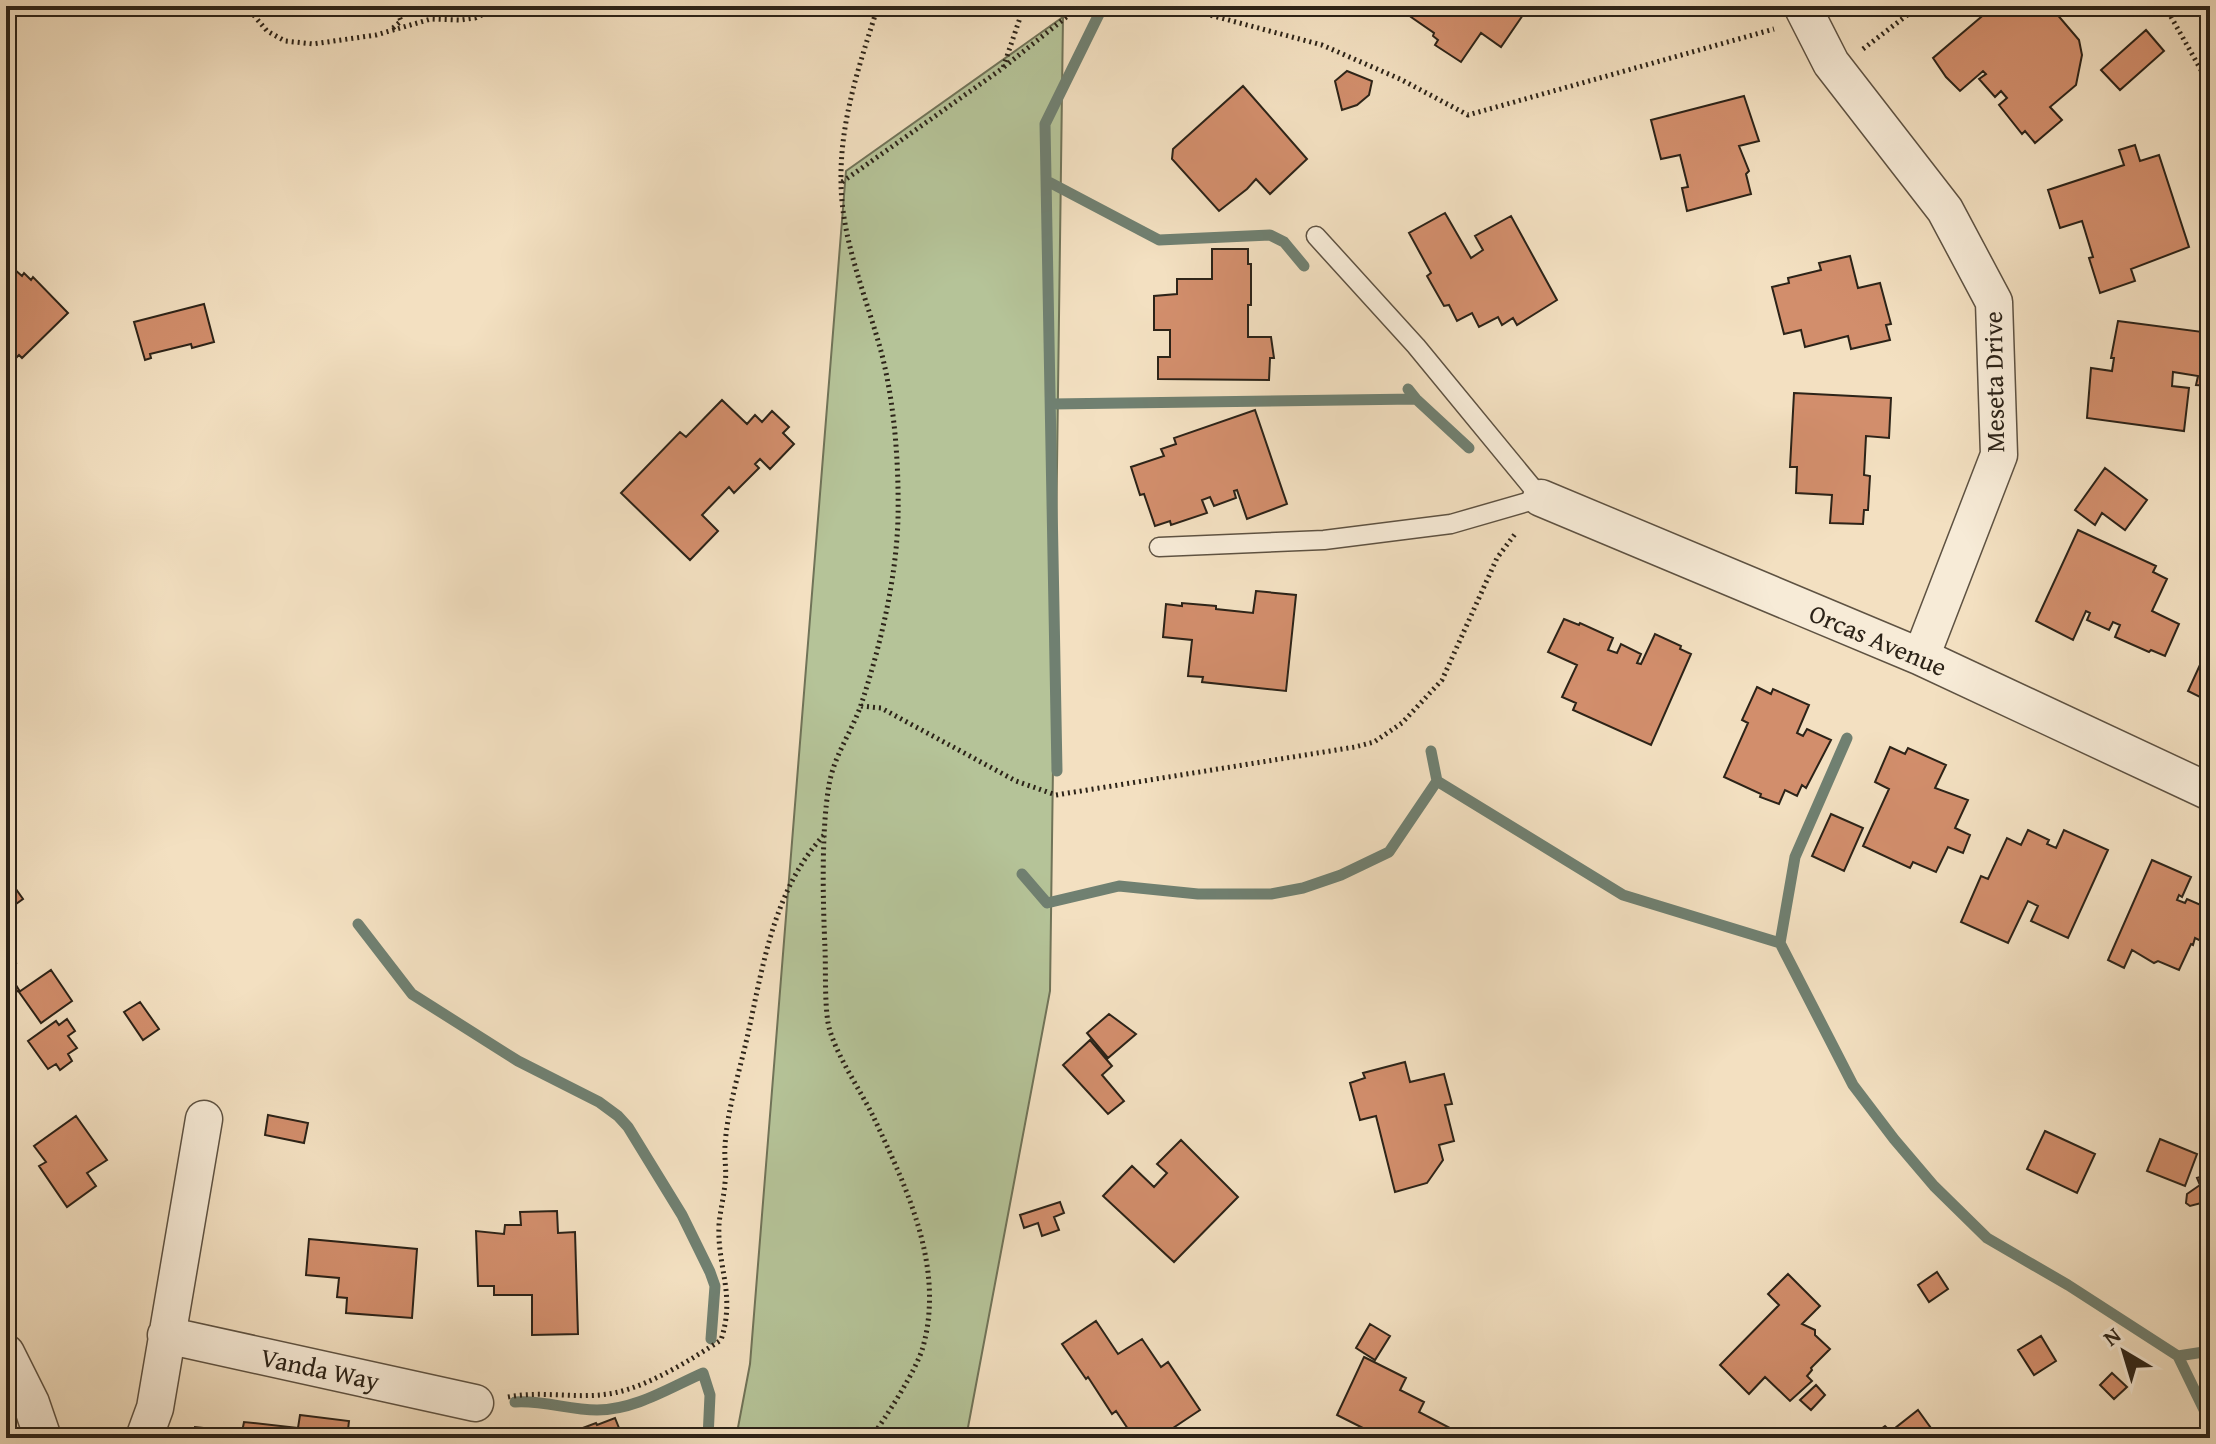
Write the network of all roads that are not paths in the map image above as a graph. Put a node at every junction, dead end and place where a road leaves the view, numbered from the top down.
1 (1806, 12) edge
2 (1316, 236) dead end
3 (1541, 498) junction
4 (1159, 547) dead end
5 (1921, 657) junction
6 (2210, 792) edge
7 (204, 1119) dead end
8 (166, 1335) junction
9 (6, 1353) edge
10 (475, 1403) road end
11 (43, 1438) edge
12 (144, 1438) edge

1 - 5 street, Meseta Drive
2 - 3 lane
3 - 4 lane
3 - 5 street, Orcas Avenue
5 - 6 street, Orcas Avenue
7 - 8 street
8 - 10 street, Vanda Way
8 - 12 street
9 - 11 street

